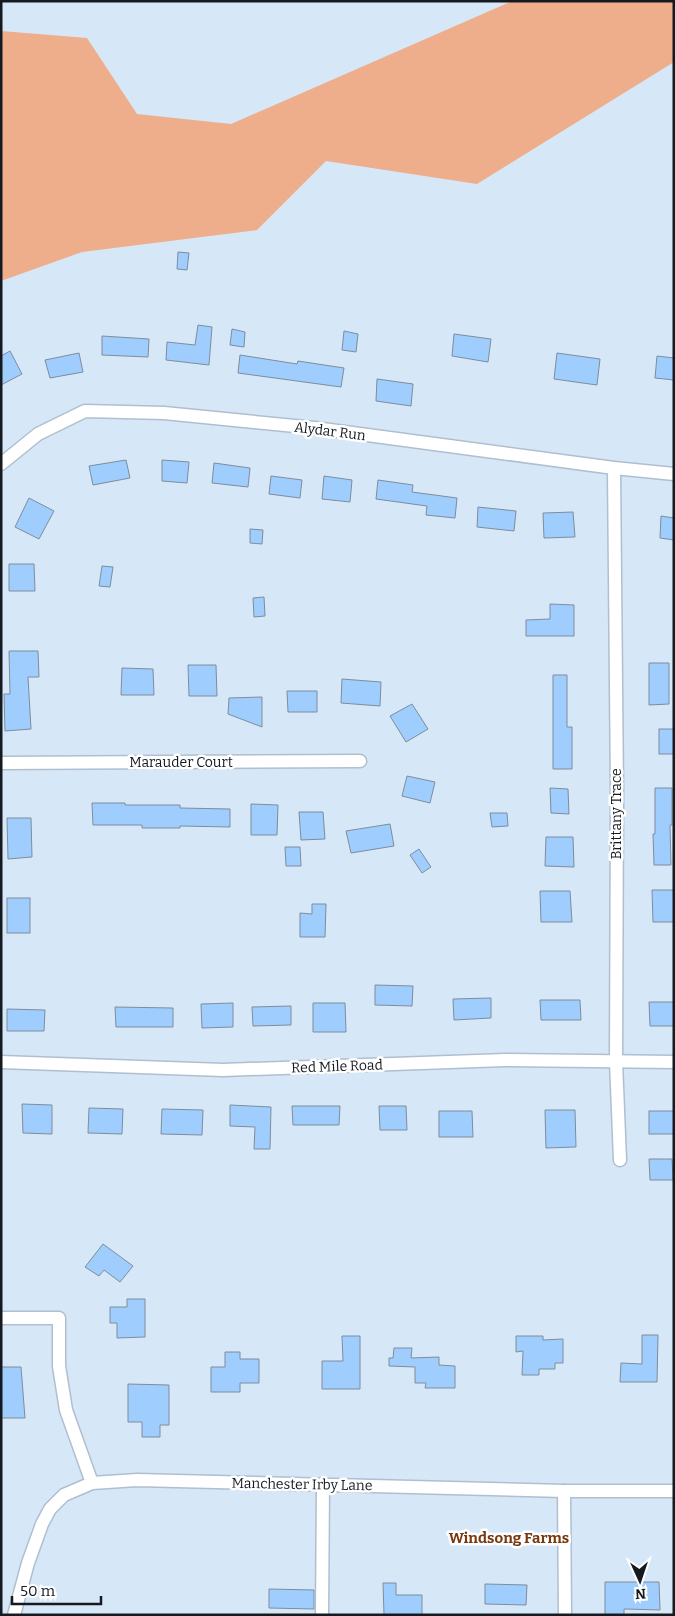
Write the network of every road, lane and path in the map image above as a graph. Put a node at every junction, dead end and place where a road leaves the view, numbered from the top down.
1 (1, 464) edge
2 (614, 468) junction
3 (674, 474) edge
4 (360, 761) dead end
5 (1, 763) edge
6 (1, 1062) edge
7 (616, 1062) junction
8 (674, 1062) edge
9 (620, 1160) dead end
10 (1, 1318) edge
11 (92, 1484) junction
12 (323, 1484) junction
13 (564, 1491) junction
14 (674, 1492) edge
15 (14, 1615) edge
16 (322, 1615) edge
17 (565, 1615) edge

1 - 2 street, Alydar Run
2 - 3 street, Alydar Run
2 - 7 street, Brittany Trace
4 - 5 street, Marauder Court
6 - 7 street, Red Mile Road
7 - 8 street, Red Mile Road
7 - 9 street, Brittany Trace
10 - 11 street
11 - 12 street, Manchester Irby Lane
11 - 15 street, Manchester Irby Lane
12 - 13 street, Manchester Irby Lane
12 - 16 street
13 - 14 street, Manchester Irby Lane
13 - 17 street

